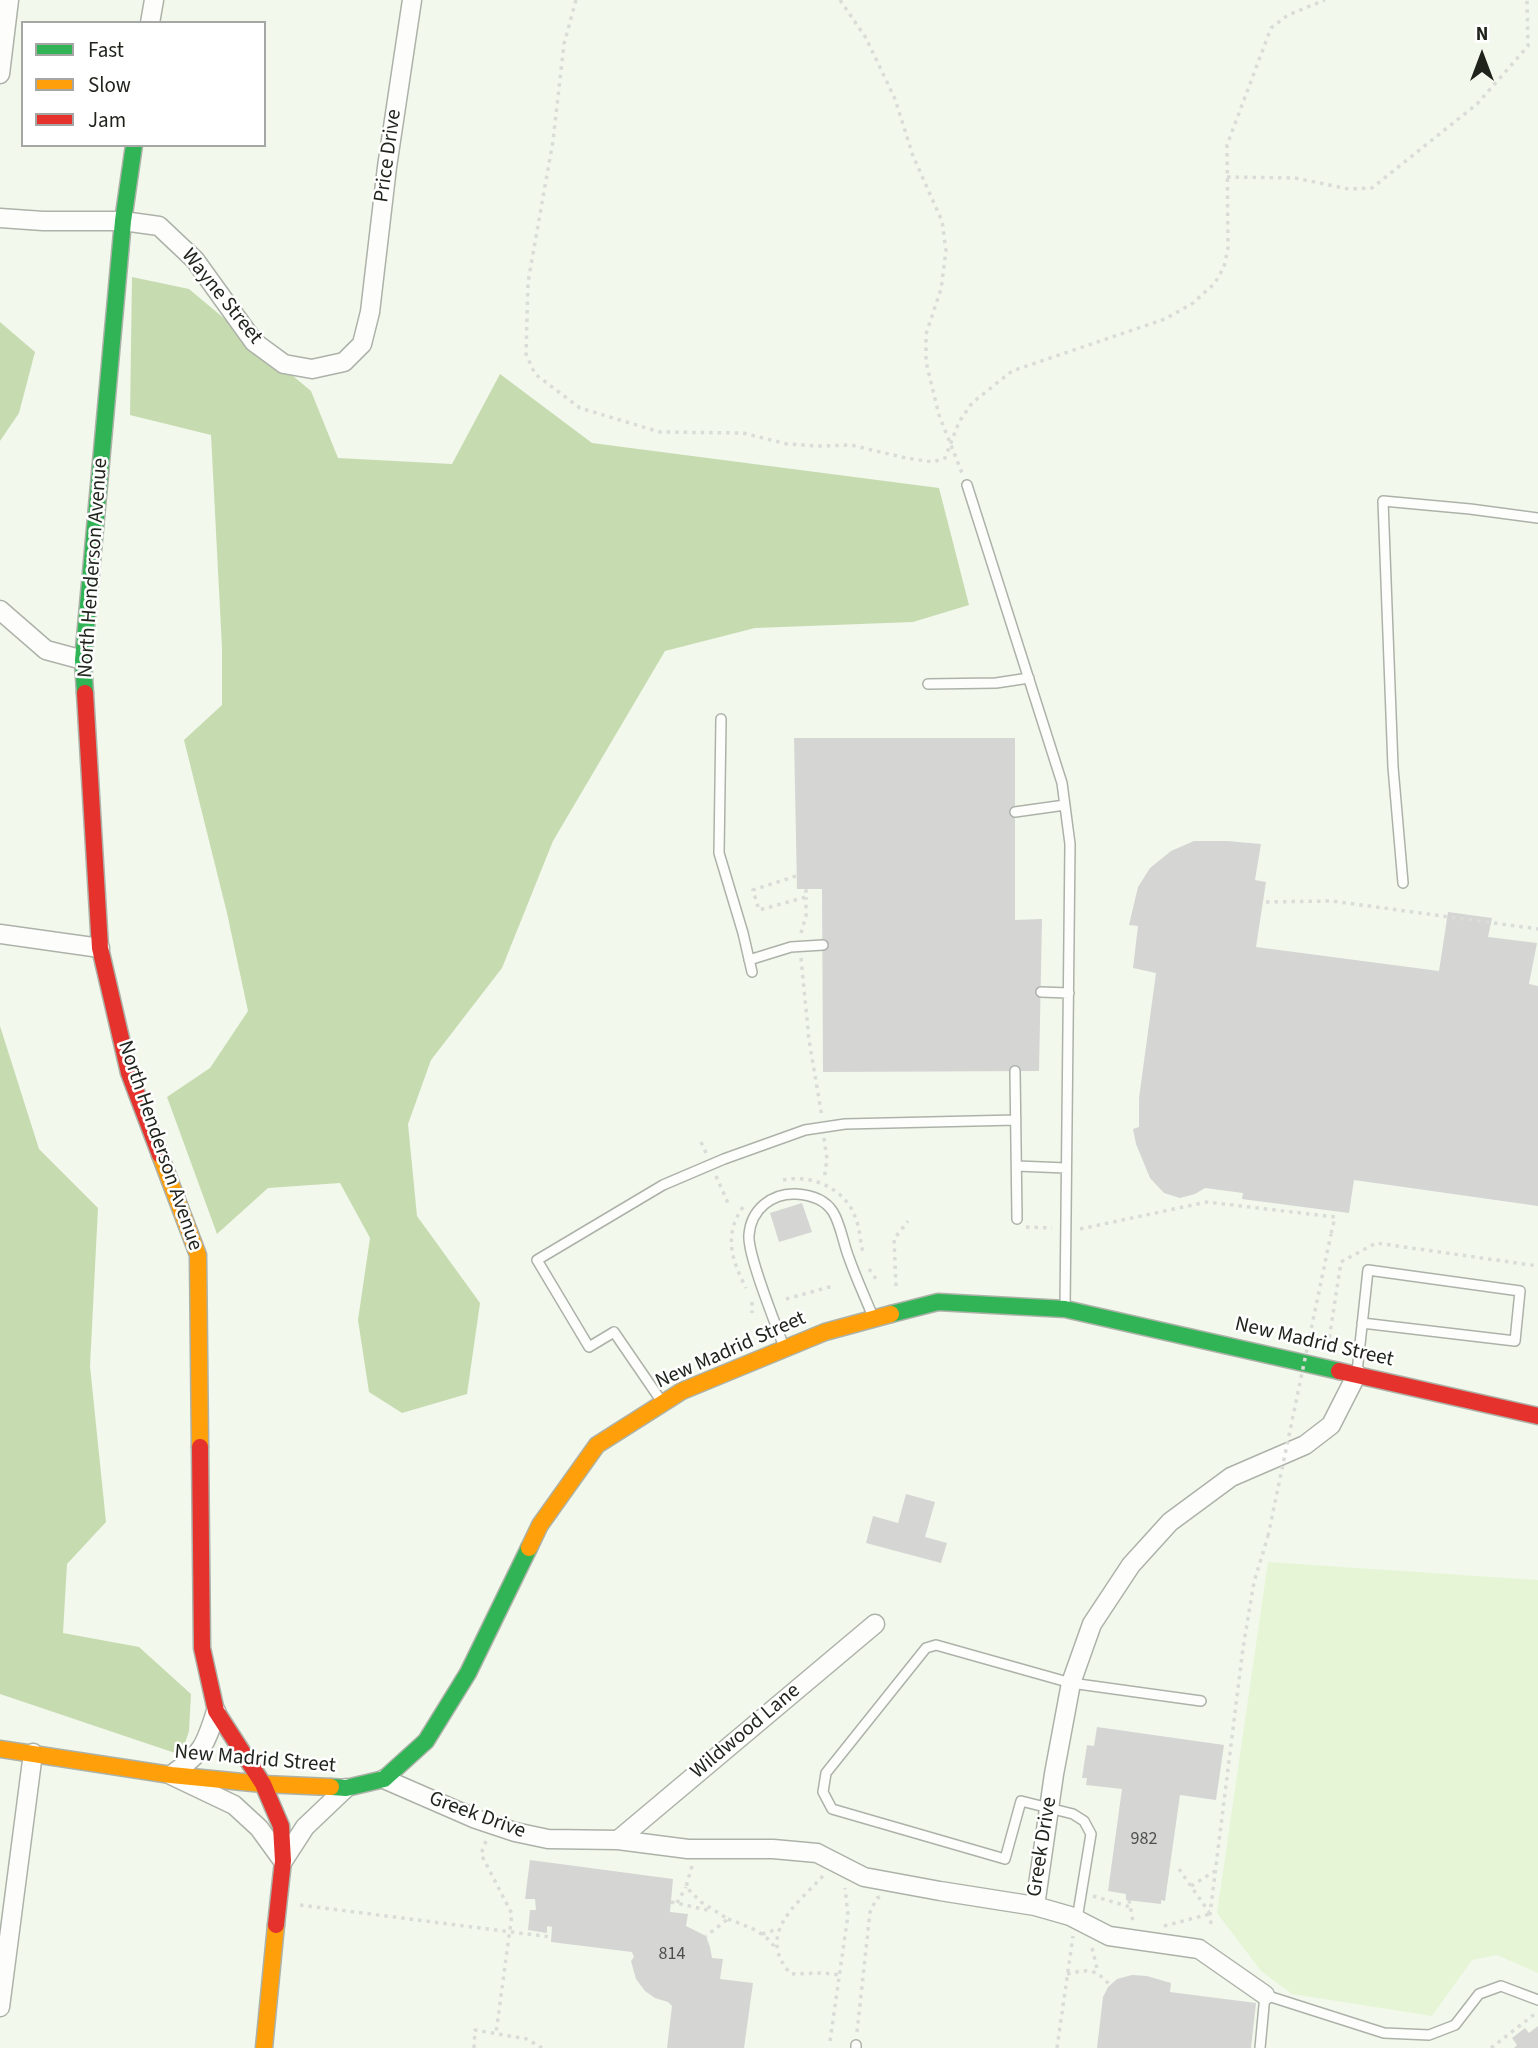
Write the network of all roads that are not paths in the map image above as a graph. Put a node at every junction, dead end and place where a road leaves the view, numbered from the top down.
1 (9, 0) edge
2 (154, 0) edge
3 (412, 0) edge
4 (150, 21) edge
5 (0, 74) edge
6 (134, 147) edge
7 (0, 218) edge
8 (123, 221) junction
9 (370, 312) joint
10 (967, 485) road end
11 (1538, 518) edge
12 (0, 610) edge
13 (83, 660) junction
14 (1029, 678) junction
15 (928, 684) dead end
16 (722, 719) dead end
17 (1065, 805) junction
18 (1015, 812) dead end
19 (1403, 883) dead end
20 (0, 934) edge
21 (822, 945) dead end
22 (100, 948) junction
23 (749, 960) junction
24 (752, 972) dead end
25 (1041, 992) dead end
26 (1069, 993) junction
27 (1016, 1071) dead end
28 (1016, 1120) junction
29 (1017, 1166) junction
30 (1066, 1168) junction
31 (1017, 1219) road end
32 (1065, 1309) junction
33 (874, 1319) junction
34 (1362, 1323) junction
35 (785, 1349) junction
36 (1357, 1374) junction
37 (663, 1403) junction
38 (1538, 1416) edge
39 (875, 1624) dead end
40 (1071, 1682) junction
41 (1201, 1701) dead end
42 (216, 1711) junction
43 (0, 1749) edge
44 (33, 1753) junction
45 (171, 1775) junction
46 (384, 1779) junction
47 (263, 1784) junction
48 (346, 1788) junction
49 (1049, 1807) junction
50 (618, 1840) junction
51 (283, 1861) junction
52 (1035, 1906) junction
53 (1077, 1920) junction
54 (1265, 1995) junction
55 (1538, 2000) edge
56 (0, 2007) edge
57 (264, 2048) edge
58 (1260, 2048) edge

1 - 5 street
2 - 4 street
3 - 9 street, Price Drive
6 - 8 street, North Henderson Avenue
7 - 8 street, Wayne Street
8 - 9 street, Wayne Street
8 - 13 street, North Henderson Avenue
10 - 14 lane
11 - 19 lane
12 - 13 street
13 - 22 street, North Henderson Avenue
14 - 15 lane
14 - 17 lane
16 - 23 lane
17 - 18 lane
17 - 26 lane
20 - 22 street
21 - 23 lane
22 - 42 street, North Henderson Avenue
23 - 24 lane
25 - 26 lane
26 - 30 lane
27 - 28 lane
28 - 29 lane
28 - 37 lane
29 - 30 lane
29 - 31 lane
30 - 32 lane
32 - 33 street, New Madrid Street
32 - 36 street, New Madrid Street
33 - 35 street, New Madrid Street
33 - 35 lane
34 - 34 lane
34 - 36 lane
35 - 37 street, New Madrid Street
36 - 38 street, New Madrid Street
36 - 40 street, Greek Drive
37 - 46 street, New Madrid Street
39 - 50 street, Wildwood Lane
40 - 41 lane
40 - 49 street, Greek Drive
40 - 49 lane
42 - 45 street
42 - 47 street, North Henderson Avenue
43 - 44 street, New Madrid Street
44 - 45 street, New Madrid Street
44 - 56 street
45 - 47 street, New Madrid Street
45 - 51 street
46 - 48 street, New Madrid Street
46 - 50 street, Greek Drive
47 - 48 street, New Madrid Street
47 - 51 street, North Henderson Avenue
48 - 51 street
49 - 52 street, Greek Drive
49 - 53 lane
50 - 52 street, Greek Drive
51 - 57 street, North Henderson Avenue
52 - 53 street
53 - 54 street
54 - 55 lane
54 - 58 lane

